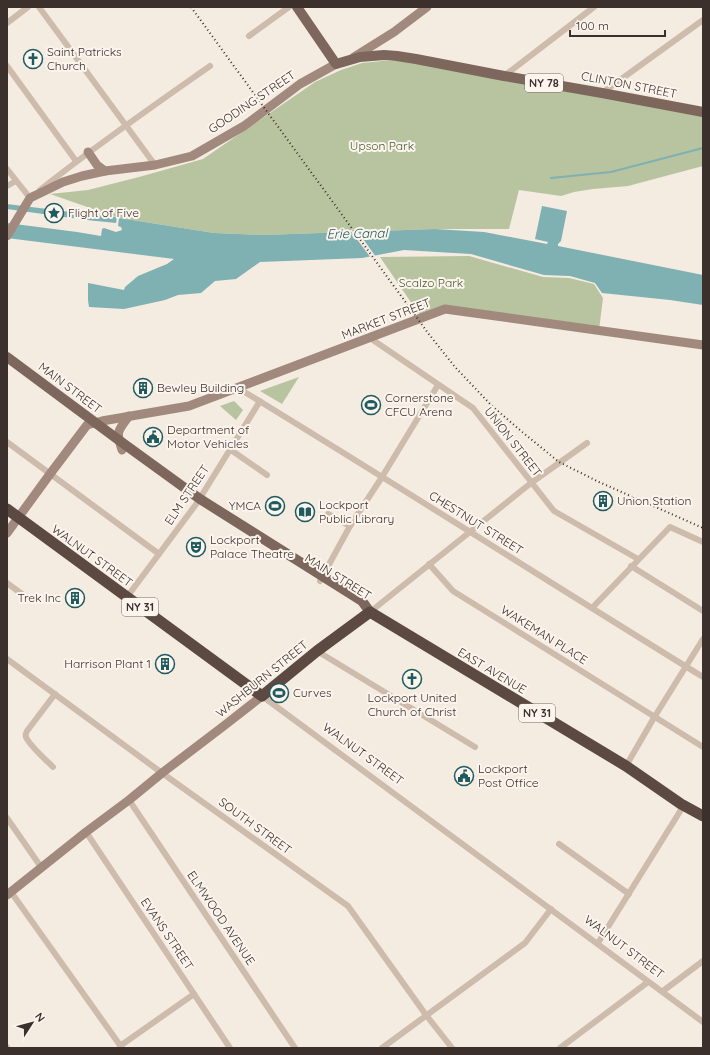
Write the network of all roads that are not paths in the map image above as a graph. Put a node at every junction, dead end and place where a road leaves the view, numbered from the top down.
1 (28, 7) edge
2 (39, 7) edge
3 (289, 7) edge
4 (297, 7) edge
5 (427, 7) edge
6 (594, 7) edge
7 (703, 20) edge
8 (7, 23) edge
9 (394, 32) junction
10 (249, 36) dead end
11 (384, 55) junction
12 (350, 60) junction
13 (336, 64) junction
14 (7, 66) edge
15 (210, 66) dead end
16 (504, 76) junction
17 (602, 93) junction
18 (703, 112) edge
19 (125, 126) junction
20 (88, 152) junction
21 (76, 161) junction
22 (155, 165) junction
23 (7, 169) edge
24 (106, 171) junction
25 (16, 181) junction
26 (7, 186) edge
27 (30, 198) junction
28 (7, 236) edge
29 (370, 338) junction
30 (703, 345) edge
31 (7, 357) edge
32 (7, 366) edge
33 (438, 384) junction
34 (238, 388) junction
35 (260, 401) junction
36 (129, 416) junction
37 (91, 424) junction
38 (7, 442) edge
39 (587, 443) dead end
40 (121, 446) junction
41 (231, 450) junction
42 (50, 474) junction
43 (267, 475) dead end
44 (382, 477) junction
45 (532, 483) junction
46 (198, 501) junction
47 (7, 509) edge
48 (328, 514) dead end
49 (18, 517) junction
50 (350, 526) junction
51 (469, 532) junction
52 (7, 533) edge
53 (703, 542) edge
54 (159, 554) junction
55 (638, 559) junction
56 (429, 564) junction
57 (631, 566) junction
58 (321, 579) junction
59 (7, 583) edge
60 (22, 594) dead end
61 (127, 597) junction
62 (592, 608) junction
63 (703, 611) edge
64 (370, 612) junction
65 (703, 639) edge
66 (317, 651) junction
67 (7, 659) edge
68 (686, 666) junction
69 (703, 677) edge
70 (55, 694) junction
71 (262, 696) junction
72 (655, 716) junction
73 (475, 747) dead end
74 (703, 747) edge
75 (626, 766) junction
76 (54, 767) dead end
77 (162, 773) junction
78 (129, 800) junction
79 (684, 805) junction
80 (703, 816) edge
81 (7, 818) edge
82 (86, 832) junction
83 (559, 844) dead end
84 (41, 867) junction
85 (9, 893) edge
86 (629, 894) junction
87 (551, 909) junction
88 (598, 943) junction
89 (703, 961) edge
90 (648, 982) junction
91 (662, 991) junction
92 (194, 994) junction
93 (426, 1015) junction
94 (703, 1022) edge
95 (121, 1047) edge
96 (230, 1048) edge
97 (295, 1048) edge
98 (382, 1048) edge
99 (452, 1048) edge
100 (560, 1048) edge

1 - 8 street
2 - 19 street
3 - 10 street
4 - 13 main road
5 - 9 street, GOODING STREET
6 - 16 street
7 - 17 street
9 - 11 street, GOODING STREET
9 - 12 street, GOODING STREET
11 - 12 main road, GOODING STREET / NY 78
11 - 16 main road, CLINTON STREET / NY 78
12 - 13 main road, GOODING STREET / NY 78
13 - 22 street, GOODING STREET
14 - 21 street
15 - 19 street
16 - 17 main road, CLINTON STREET / NY 78
17 - 18 main road, CLINTON STREET / NY 78
19 - 20 street
19 - 22 street
20 - 21 street
20 - 24 street
21 - 27 street
22 - 24 street, GOODING STREET
23 - 25 street
24 - 27 street, GOODING STREET
25 - 26 street
25 - 27 street
27 - 28 street
29 - 30 street, MARKET STREET
29 - 33 street, UNION STREET
29 - 34 street, MARKET STREET
31 - 37 main road, MAIN STREET
32 - 37 main road, MAIN STREET
33 - 44 street
33 - 45 street, UNION STREET
34 - 35 street, CHESTNUT STREET
34 - 36 street, MARKET STREET
35 - 41 street, ELM STREET
35 - 44 street, CHESTNUT STREET
36 - 37 street, MARKET STREET
36 - 40 street
37 - 40 main road, MAIN STREET
37 - 42 street
38 - 42 street
39 - 45 street, WASHBURN STREET
40 - 46 main road, MAIN STREET
41 - 43 street
41 - 46 street, ELM STREET
42 - 49 street
42 - 54 street
44 - 50 street
44 - 51 street, CHESTNUT STREET
45 - 51 street, WASHBURN STREET
45 - 55 street, UNION STREET
46 - 54 street, ELM STREET
46 - 58 main road, MAIN STREET
47 - 49 highway, WALNUT STREET / NY 31
48 - 50 street
49 - 52 street
49 - 61 highway, WALNUT STREET / NY 31
50 - 58 street
51 - 56 street, WASHBURN STREET
51 - 62 street, CHESTNUT STREET
53 - 55 street
54 - 61 street, ELM STREET
55 - 57 street
56 - 64 street, WASHBURN STREET
56 - 72 street, WAKEMAN PLACE
57 - 62 street
57 - 63 street
58 - 64 main road, MAIN STREET
59 - 60 street
61 - 71 highway, WALNUT STREET / NY 31
62 - 68 street, CHESTNUT STREET
64 - 66 highway, WASHBURN STREET
64 - 75 highway, EAST AVENUE / NY 31
65 - 68 street
66 - 71 highway, WASHBURN STREET
66 - 73 street
67 - 70 street, SOUTH STREET
68 - 69 street, CHESTNUT STREET
68 - 72 street
70 - 76 street
70 - 77 street, SOUTH STREET
71 - 77 street, WASHBURN STREET
71 - 87 street, WALNUT STREET
72 - 74 street, WAKEMAN PLACE
72 - 75 street
75 - 79 highway, EAST AVENUE / NY 31
77 - 78 street, WASHBURN STREET
77 - 93 street, SOUTH STREET
78 - 82 street, WASHBURN STREET
78 - 97 street, ELMWOOD AVENUE
79 - 80 highway, EAST AVENUE / NY 31
79 - 86 street
81 - 84 street
82 - 84 street, WASHBURN STREET
82 - 92 street, EVANS STREET
83 - 86 street
84 - 85 street, WASHBURN STREET
85 - 95 street
86 - 88 street
87 - 88 street, WALNUT STREET
87 - 93 street
88 - 90 street, WALNUT STREET
89 - 91 street
90 - 91 street, WALNUT STREET
90 - 100 street
91 - 94 street, WALNUT STREET
92 - 95 street
92 - 96 street, EVANS STREET
93 - 98 street
93 - 99 street, SOUTH STREET

